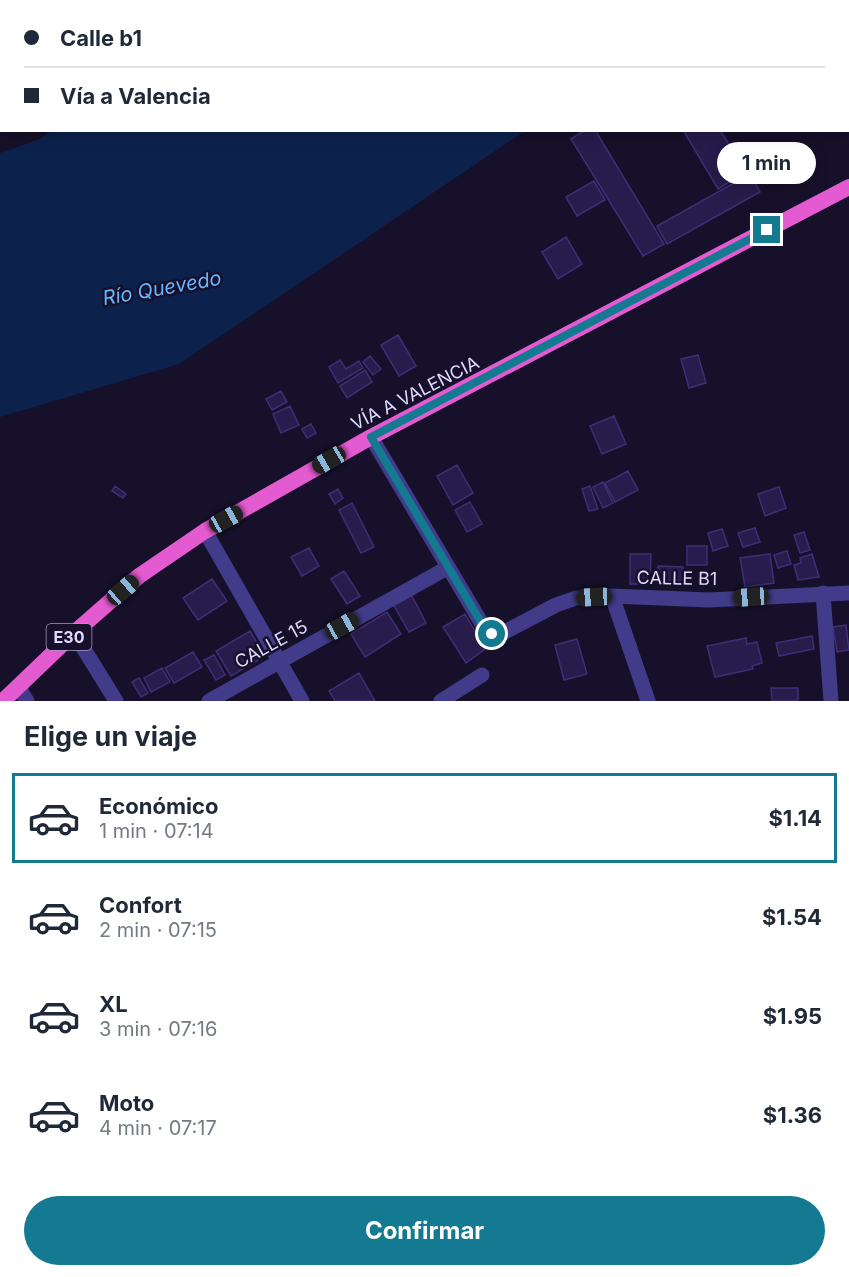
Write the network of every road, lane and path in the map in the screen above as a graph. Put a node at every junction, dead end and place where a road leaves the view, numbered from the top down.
1 (849, 187) edge
2 (371, 437) junction
3 (205, 531) junction
4 (447, 568) junction
5 (823, 593) junction
6 (849, 593) edge
7 (612, 596) junction
8 (74, 633) junction
9 (279, 661) junction
10 (482, 675) dead end
11 (18, 686) junction
12 (3, 701) edge
13 (27, 701) edge
14 (116, 701) edge
15 (209, 701) edge
16 (302, 701) edge
17 (441, 701) edge
18 (648, 701) edge
19 (831, 701) edge

1 - 2 highway, VÍA A VALENCIA / E30
2 - 3 highway, VÍA A VALENCIA / E30
2 - 4 street, CALLE B1
3 - 8 highway, VÍA A VALENCIA / E30
3 - 9 street
4 - 7 street, CALLE B1
4 - 9 street, CALLE 15
5 - 6 street, CALLE B1
5 - 7 street, CALLE B1
5 - 19 street
7 - 18 street
8 - 11 highway, VÍA A VALENCIA / E30
8 - 14 street
9 - 15 street, CALLE 15
9 - 16 street
10 - 17 street
11 - 12 highway, VÍA A VALENCIA / E30
11 - 13 street

